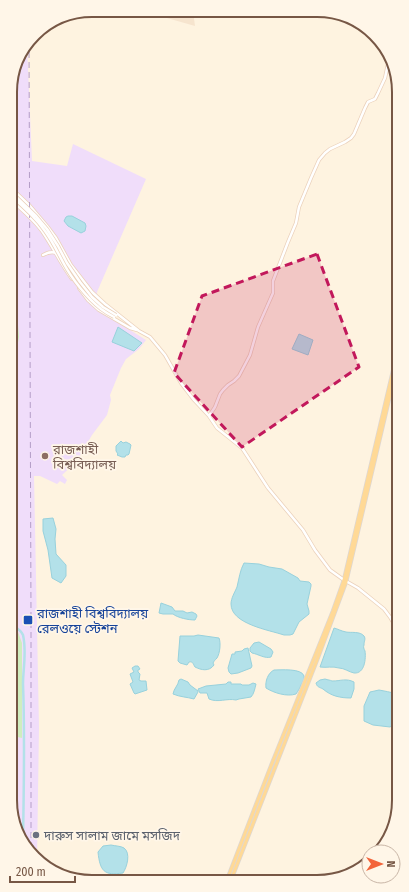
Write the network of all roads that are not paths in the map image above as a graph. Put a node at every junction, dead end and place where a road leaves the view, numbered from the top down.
1 (387, 67) edge
2 (17, 194) edge
3 (17, 198) edge
4 (17, 202) edge
5 (17, 206) edge
6 (56, 253) junction
7 (43, 255) dead end
8 (115, 316) junction
9 (124, 319) junction
10 (121, 322) junction
11 (139, 331) junction
12 (392, 376) edge
13 (392, 386) edge
14 (209, 416) junction
15 (345, 581) junction
16 (392, 620) edge
17 (229, 875) edge
18 (233, 875) edge

1 - 14 main road
2 - 9 main road
3 - 8 main road, bridge
4 - 8 main road, bridge
5 - 6 main road
6 - 7 main road
6 - 10 main road
8 - 9 main road
8 - 10 main road
9 - 11 main road
10 - 11 main road
11 - 14 main road
12 - 15 main road
13 - 15 main road
14 - 15 main road
15 - 16 main road
15 - 17 main road
15 - 18 main road

